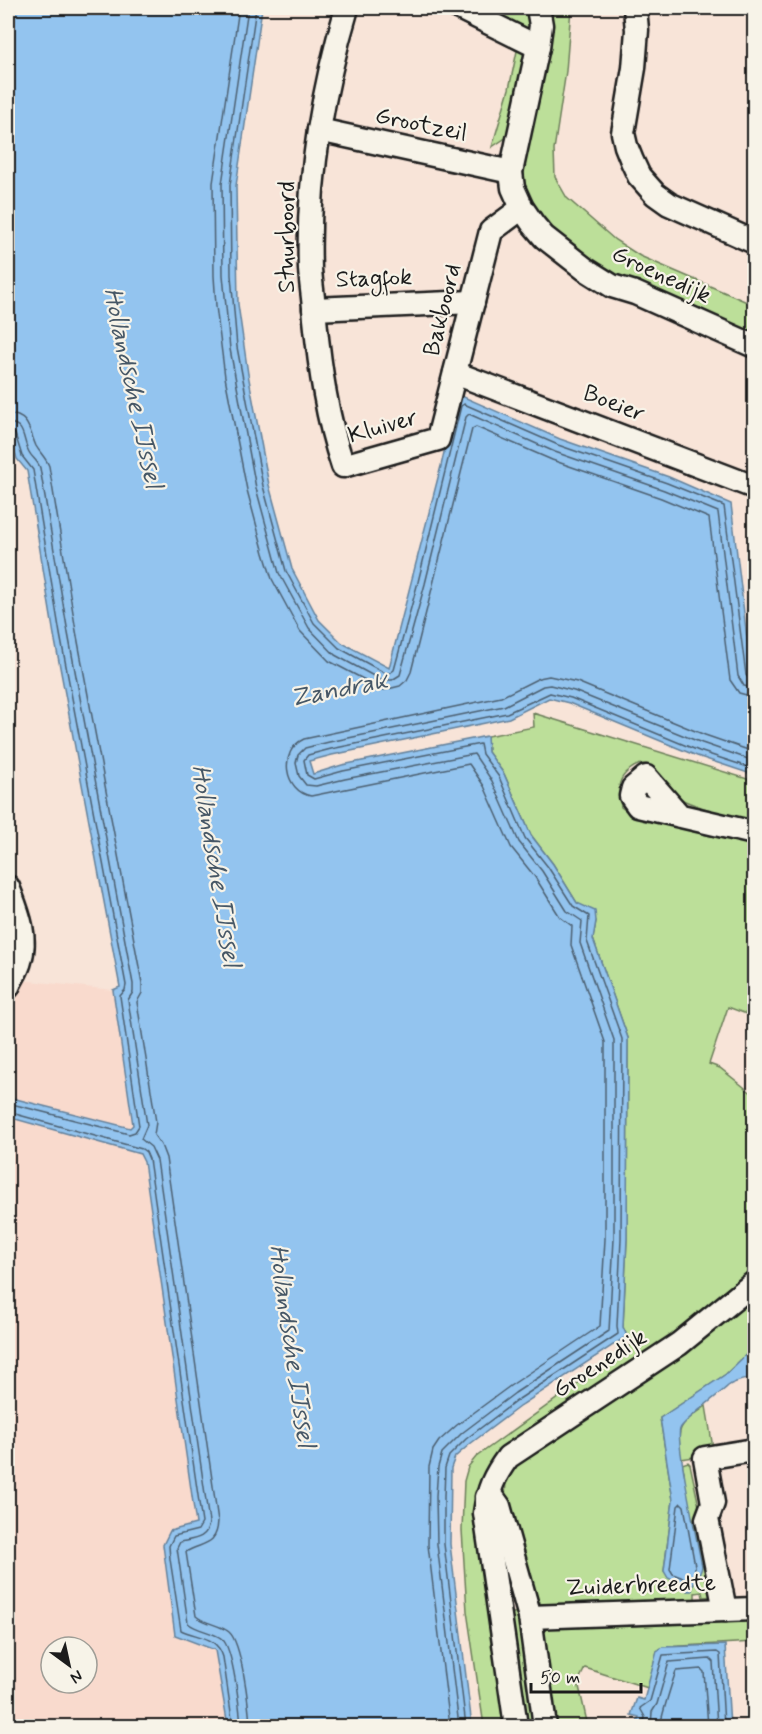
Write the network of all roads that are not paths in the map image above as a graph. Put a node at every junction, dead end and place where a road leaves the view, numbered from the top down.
1 (347, 8) edge
2 (459, 8) edge
3 (538, 8) edge
4 (635, 8) edge
5 (538, 47) junction
6 (319, 130) junction
7 (512, 172) junction
8 (522, 208) junction
9 (754, 242) edge
10 (473, 302) junction
11 (314, 309) junction
12 (754, 346) edge
13 (454, 373) junction
14 (438, 439) joint
15 (343, 466) joint
16 (754, 487) edge
17 (680, 816) dead end
18 (754, 833) edge
19 (8, 887) edge
20 (8, 987) edge
21 (754, 1283) edge
22 (754, 1450) edge
23 (487, 1497) junction
24 (754, 1609) edge
25 (725, 1610) junction
26 (530, 1617) junction
27 (516, 1726) edge
28 (545, 1726) edge

1 - 6 street, Stuurboord
2 - 5 street
3 - 5 street, Groenedijk
4 - 9 street
5 - 7 street, Groenedijk
6 - 7 street, Grootzeil
6 - 11 street, Stuurboord
7 - 8 street, Groenedijk
8 - 10 street, Bakboord
8 - 12 street, Groenedijk
10 - 11 street, Stagfok
10 - 13 street, Bakboord
11 - 15 street, Stuurboord
13 - 14 street, Bakboord
13 - 16 street, Boeier
14 - 15 street, Kluiver
17 - 18 street
19 - 20 street
21 - 23 street, Groenedijk
22 - 25 street
23 - 26 street
23 - 27 street, Groenedijk
24 - 25 street, Zuiderbreedte
25 - 26 street, Zuiderbreedte
26 - 28 street

